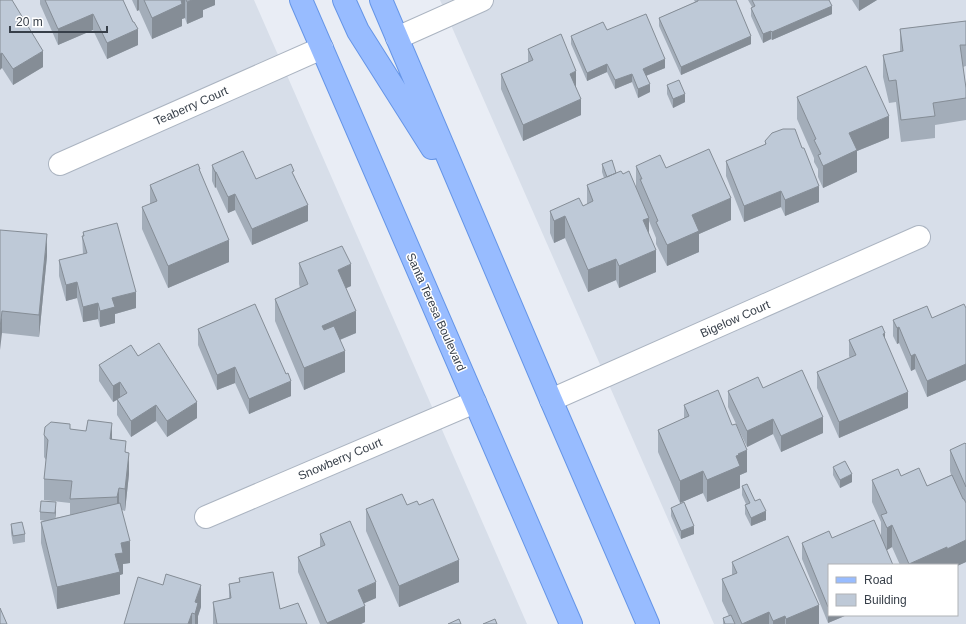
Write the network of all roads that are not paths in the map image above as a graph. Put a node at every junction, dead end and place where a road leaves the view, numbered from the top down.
1 (301, 0) edge
2 (344, 0) edge
3 (380, 0) edge
4 (482, 0) edge
5 (397, 38) junction
6 (322, 48) junction
7 (60, 164) dead end
8 (466, 201) junction
9 (919, 236) dead end
10 (551, 400) junction
11 (475, 402) junction
12 (206, 517) dead end
13 (571, 624) edge
14 (648, 624) edge

1 - 6 main road, Santa Teresa Boulevard
2 - 8 main road
3 - 5 main road
4 - 5 street
5 - 8 main road
6 - 7 street, Teaberry Court
6 - 11 main road, Santa Teresa Boulevard
8 - 10 main road
9 - 10 street, Bigelow Court
10 - 14 main road
11 - 12 street, Snowberry Court
11 - 13 main road, Santa Teresa Boulevard

